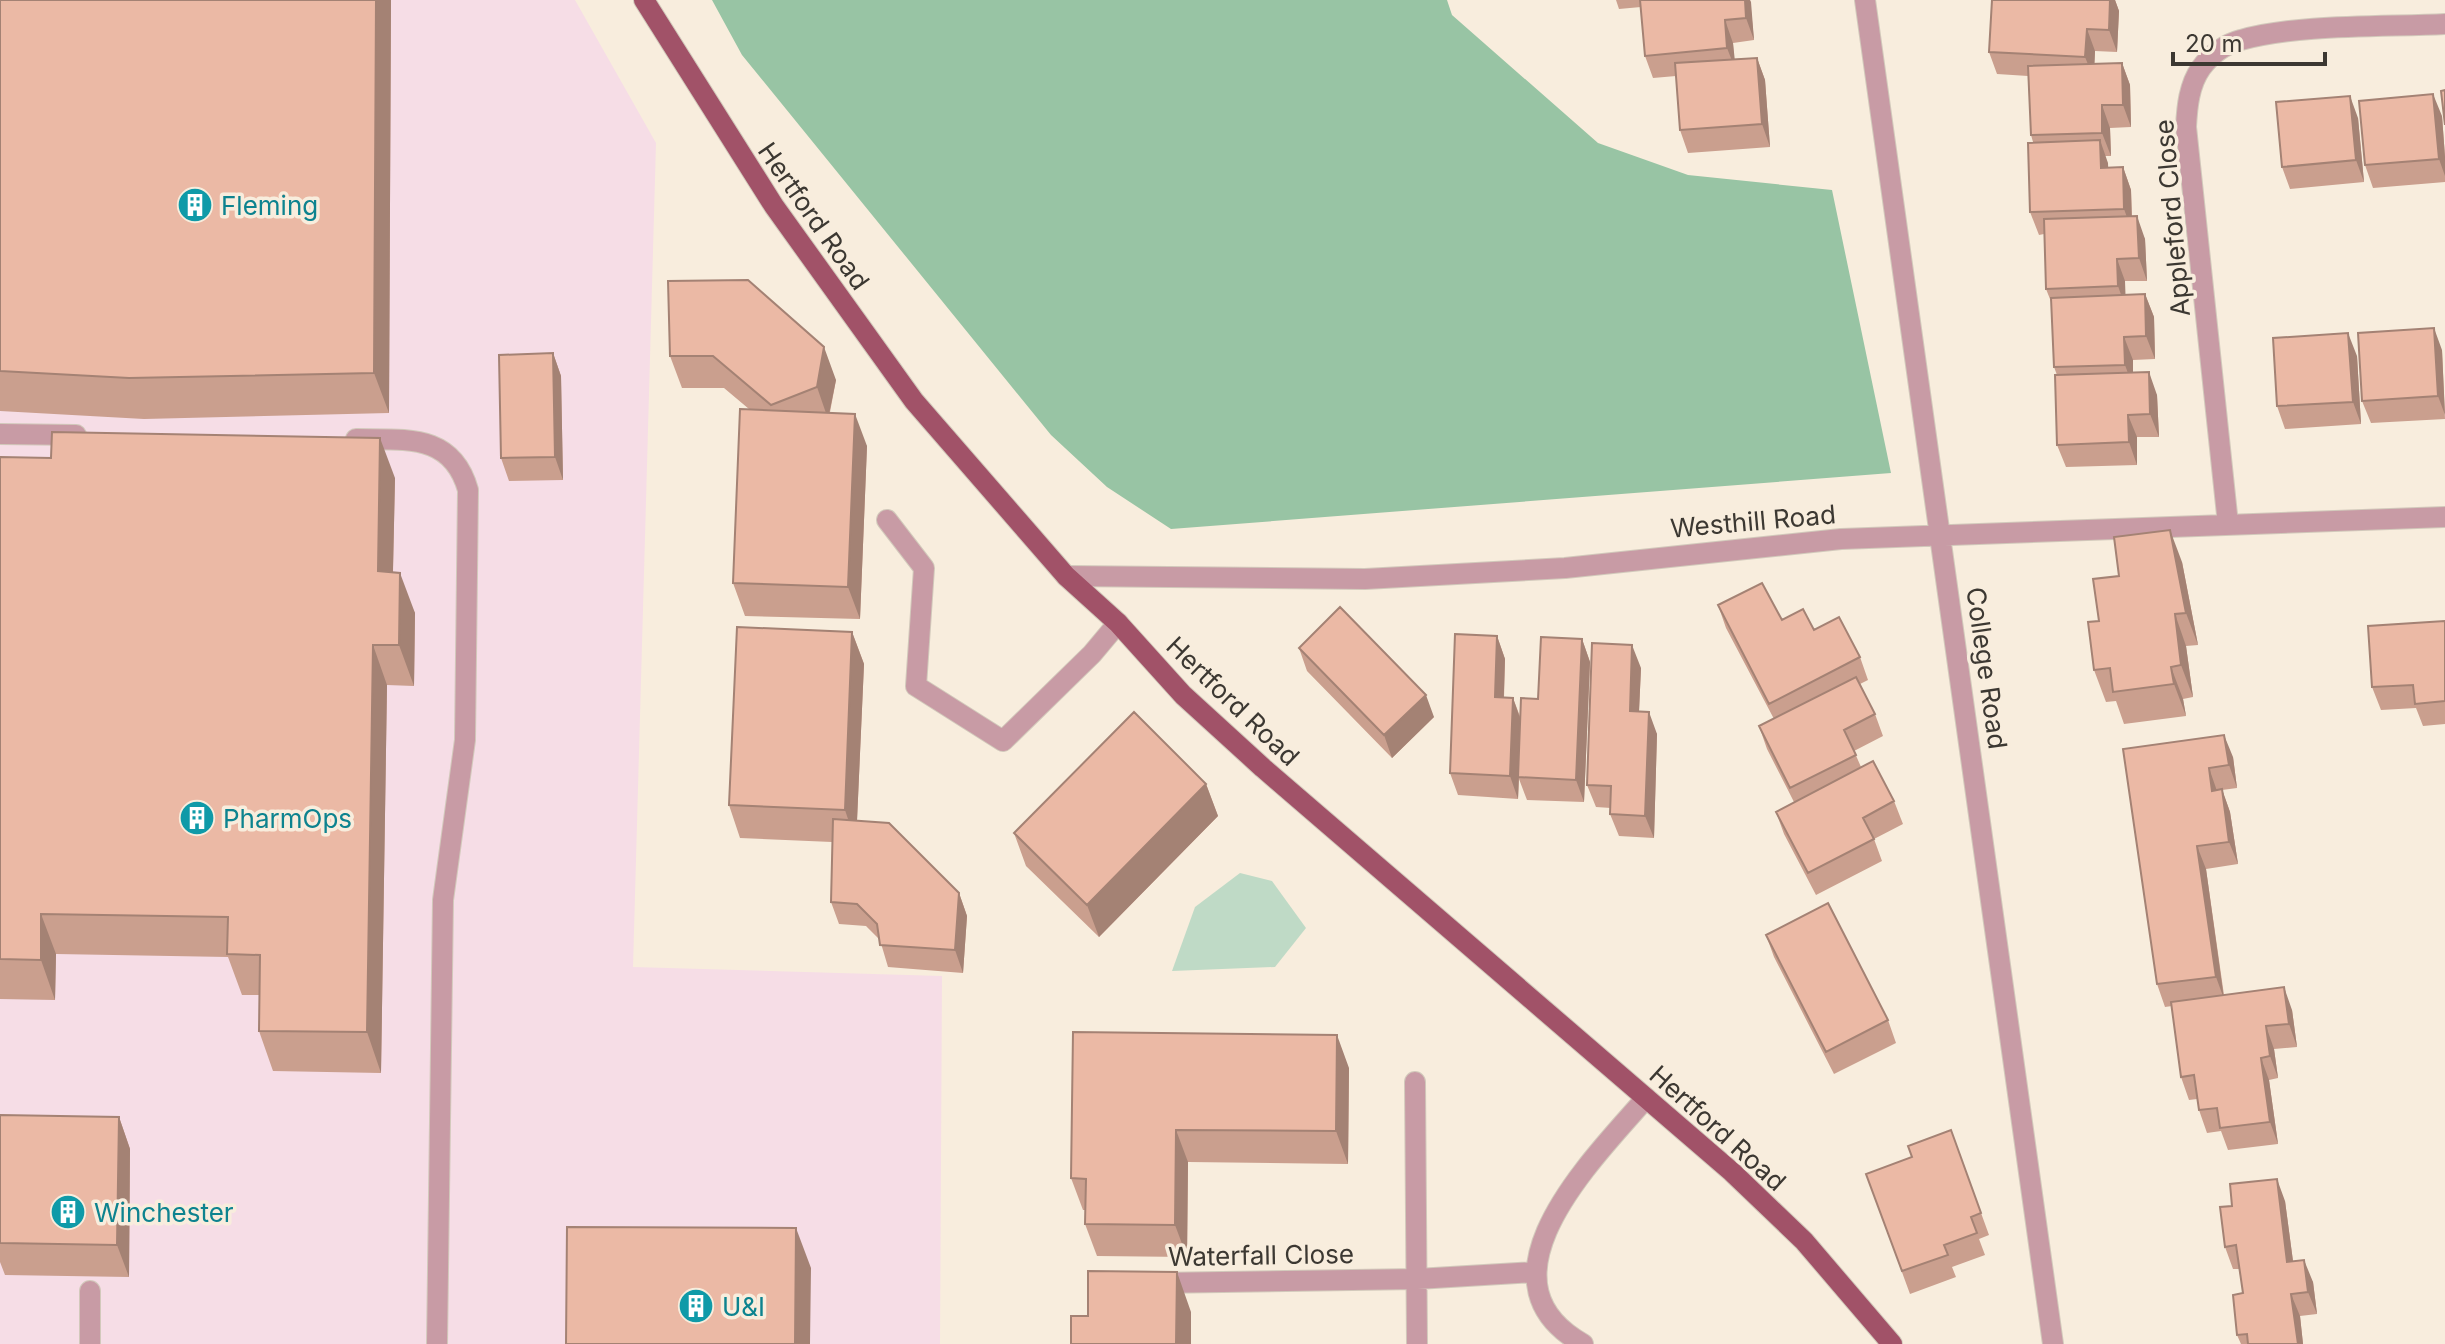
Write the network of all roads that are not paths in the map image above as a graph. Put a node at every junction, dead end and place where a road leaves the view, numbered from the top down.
1 (644, 0) edge
2 (1865, 0) edge
3 (2445, 24) edge
4 (0, 434) edge
5 (95, 436) edge
6 (331, 439) edge
7 (2445, 517) edge
8 (887, 520) dead end
9 (2228, 524) junction
10 (1942, 533) junction
11 (1066, 576) junction
12 (1118, 623) junction
13 (1415, 1082) dead end
14 (1646, 1098) junction
15 (1535, 1272) junction
16 (1417, 1279) junction
17 (1138, 1283) edge
18 (90, 1291) dead end
19 (90, 1344) edge
20 (437, 1344) edge
21 (1417, 1344) edge
22 (1583, 1344) edge
23 (1892, 1344) edge
24 (2053, 1344) edge

1 - 11 main road, Hertford Road
2 - 10 street, College Road
3 - 9 street, Appleford Close
4 - 5 street
6 - 20 street
7 - 9 street, Westhill Road
8 - 12 street
9 - 10 street, Westhill Road
10 - 11 street, Westhill Road
10 - 24 street, College Road
11 - 12 main road, Hertford Road
12 - 14 main road, Hertford Road
13 - 16 street
14 - 15 street
14 - 23 main road, Hertford Road
15 - 16 street, Waterfall Close
15 - 22 street
16 - 17 street, Waterfall Close
16 - 21 street
18 - 19 street

